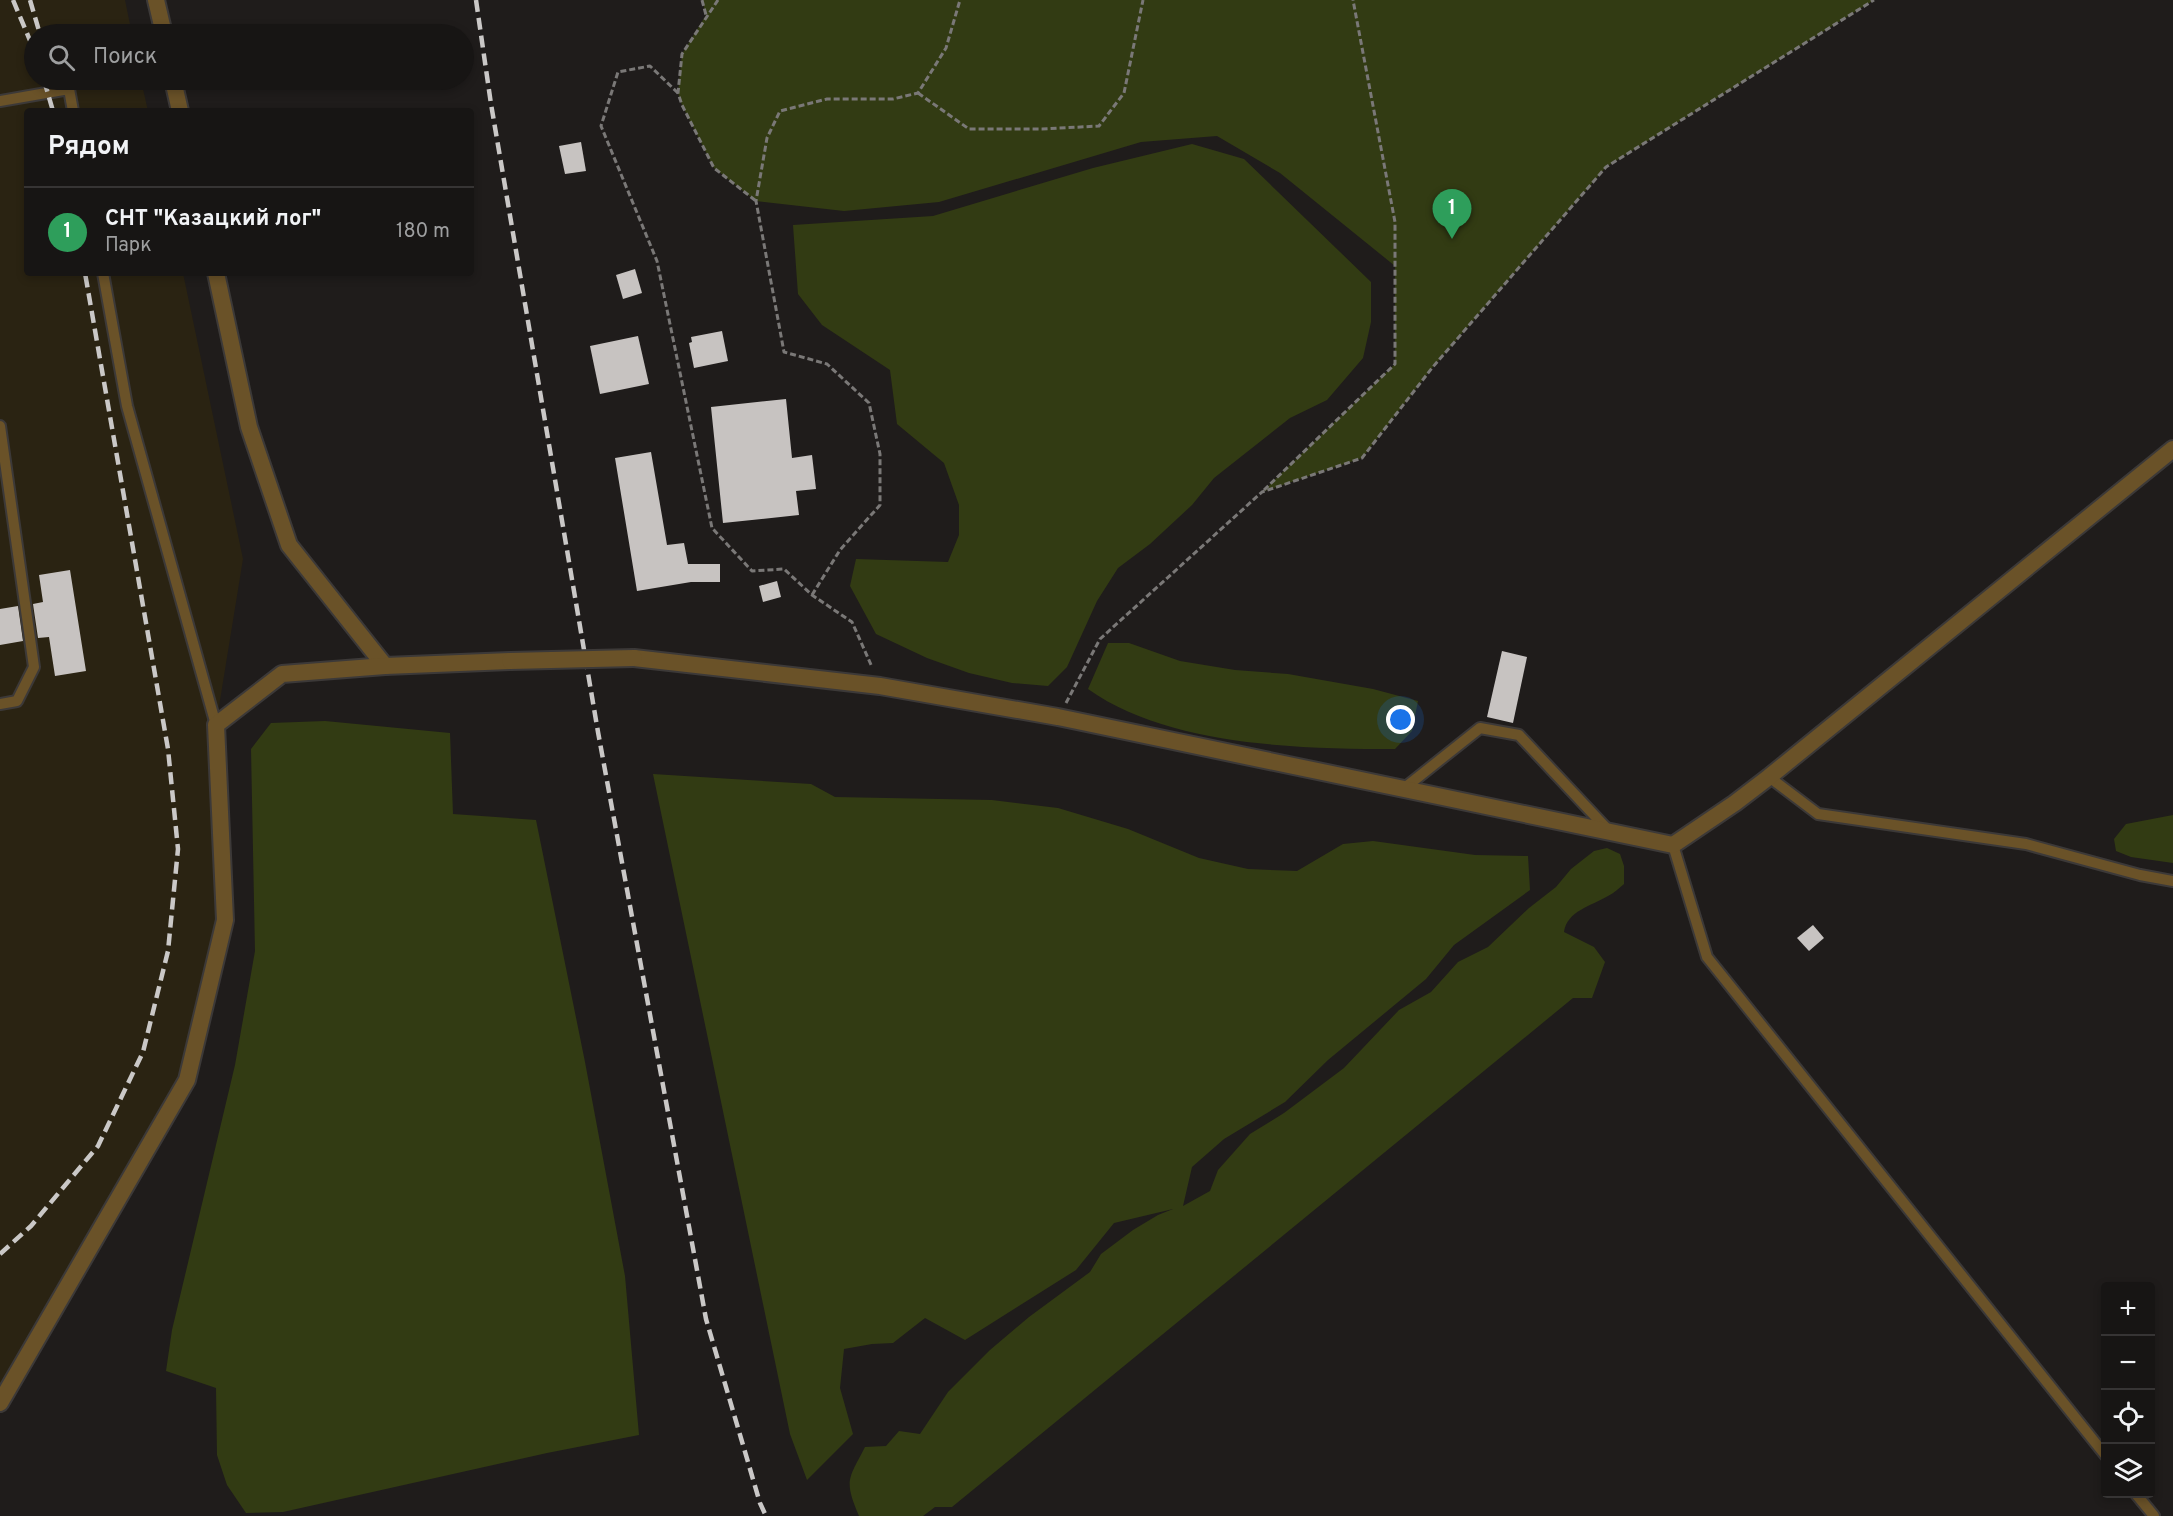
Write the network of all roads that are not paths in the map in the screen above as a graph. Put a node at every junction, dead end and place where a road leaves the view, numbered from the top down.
1 (156, 0) edge
2 (162, 24) edge
3 (63, 90) edge
4 (69, 90) edge
5 (176, 90) edge
6 (0, 101) edge
7 (72, 108) edge
8 (179, 108) edge
9 (104, 276) edge
10 (217, 276) edge
11 (0, 426) edge
12 (2173, 449) edge
13 (385, 666) junction
14 (0, 704) edge
15 (216, 725) junction
16 (1769, 777) junction
17 (1402, 790) junction
18 (1610, 832) junction
19 (1673, 845) junction
20 (2173, 881) edge
21 (0, 1403) edge
22 (2101, 1450) edge
23 (2139, 1498) edge
24 (2154, 1516) edge

1 - 2 street
3 - 6 lane
4 - 7 lane
5 - 8 street
9 - 15 lane
10 - 13 street
11 - 14 lane
12 - 16 street
13 - 15 street
13 - 17 street, bridge
15 - 21 street
16 - 19 street
16 - 20 lane
17 - 18 street
17 - 18 lane
18 - 19 street
19 - 22 lane
23 - 24 lane

